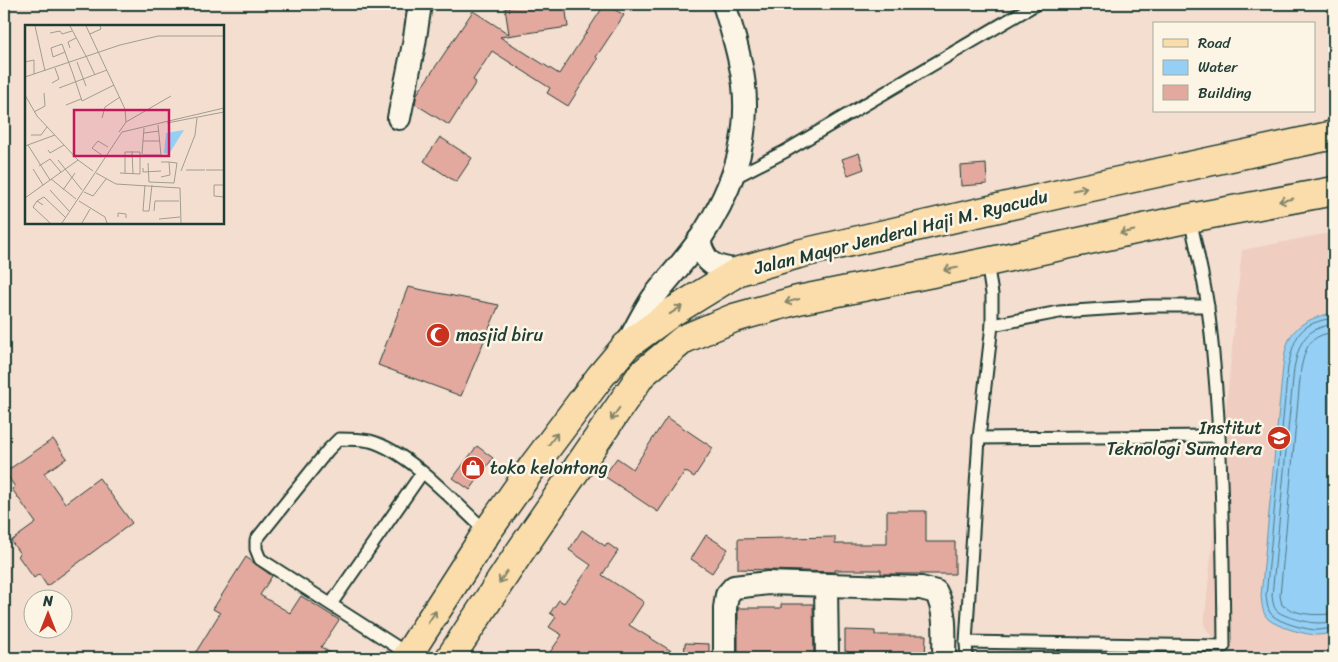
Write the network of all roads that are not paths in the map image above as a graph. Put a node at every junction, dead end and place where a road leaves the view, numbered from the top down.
1 (420, 4) edge
2 (724, 4) edge
3 (1036, 4) edge
4 (399, 118) dead end
5 (1334, 135) edge
6 (733, 178) junction
7 (1334, 190) edge
8 (1190, 218) junction
9 (699, 240) junction
10 (987, 262) junction
11 (739, 271) junction
12 (1208, 306) junction
13 (992, 325) junction
14 (626, 346) junction
15 (1218, 436) junction
16 (979, 438) junction
17 (422, 472) junction
18 (487, 532) junction
19 (518, 553) junction
20 (826, 585) junction
21 (331, 604) junction
22 (966, 642) junction
23 (1224, 646) junction
24 (407, 656) edge
25 (450, 658) edge
26 (725, 658) edge
27 (827, 658) edge
28 (944, 658) edge
29 (967, 658) edge
30 (1224, 658) edge

1 - 4 street
2 - 6 street
3 - 6 lane
11 -> 5 main road, Jalan Mayor Jenderal Haji M. Ryacudu
6 - 9 street
7 -> 8 main road
8 -> 10 main road
8 - 12 lane
9 - 11 street
9 - 14 street
10 - 13 lane
10 -> 19 main road
14 -> 11 main road, Jalan Mayor Jenderal Haji M. Ryacudu
12 - 13 lane
12 - 15 lane
13 - 16 lane
18 -> 14 main road, Jalan Mayor Jenderal Haji M. Ryacudu
15 - 16 lane
15 - 23 lane
16 - 22 lane
17 - 18 lane
17 - 21 lane
17 - 21 lane
18 - 19 main road
24 -> 18 main road, Jalan Mayor Jenderal Haji M. Ryacudu
19 -> 25 main road
20 - 26 street
20 - 27 street
20 - 28 street
21 - 24 lane
22 - 23 lane
22 - 29 lane
23 - 30 lane

